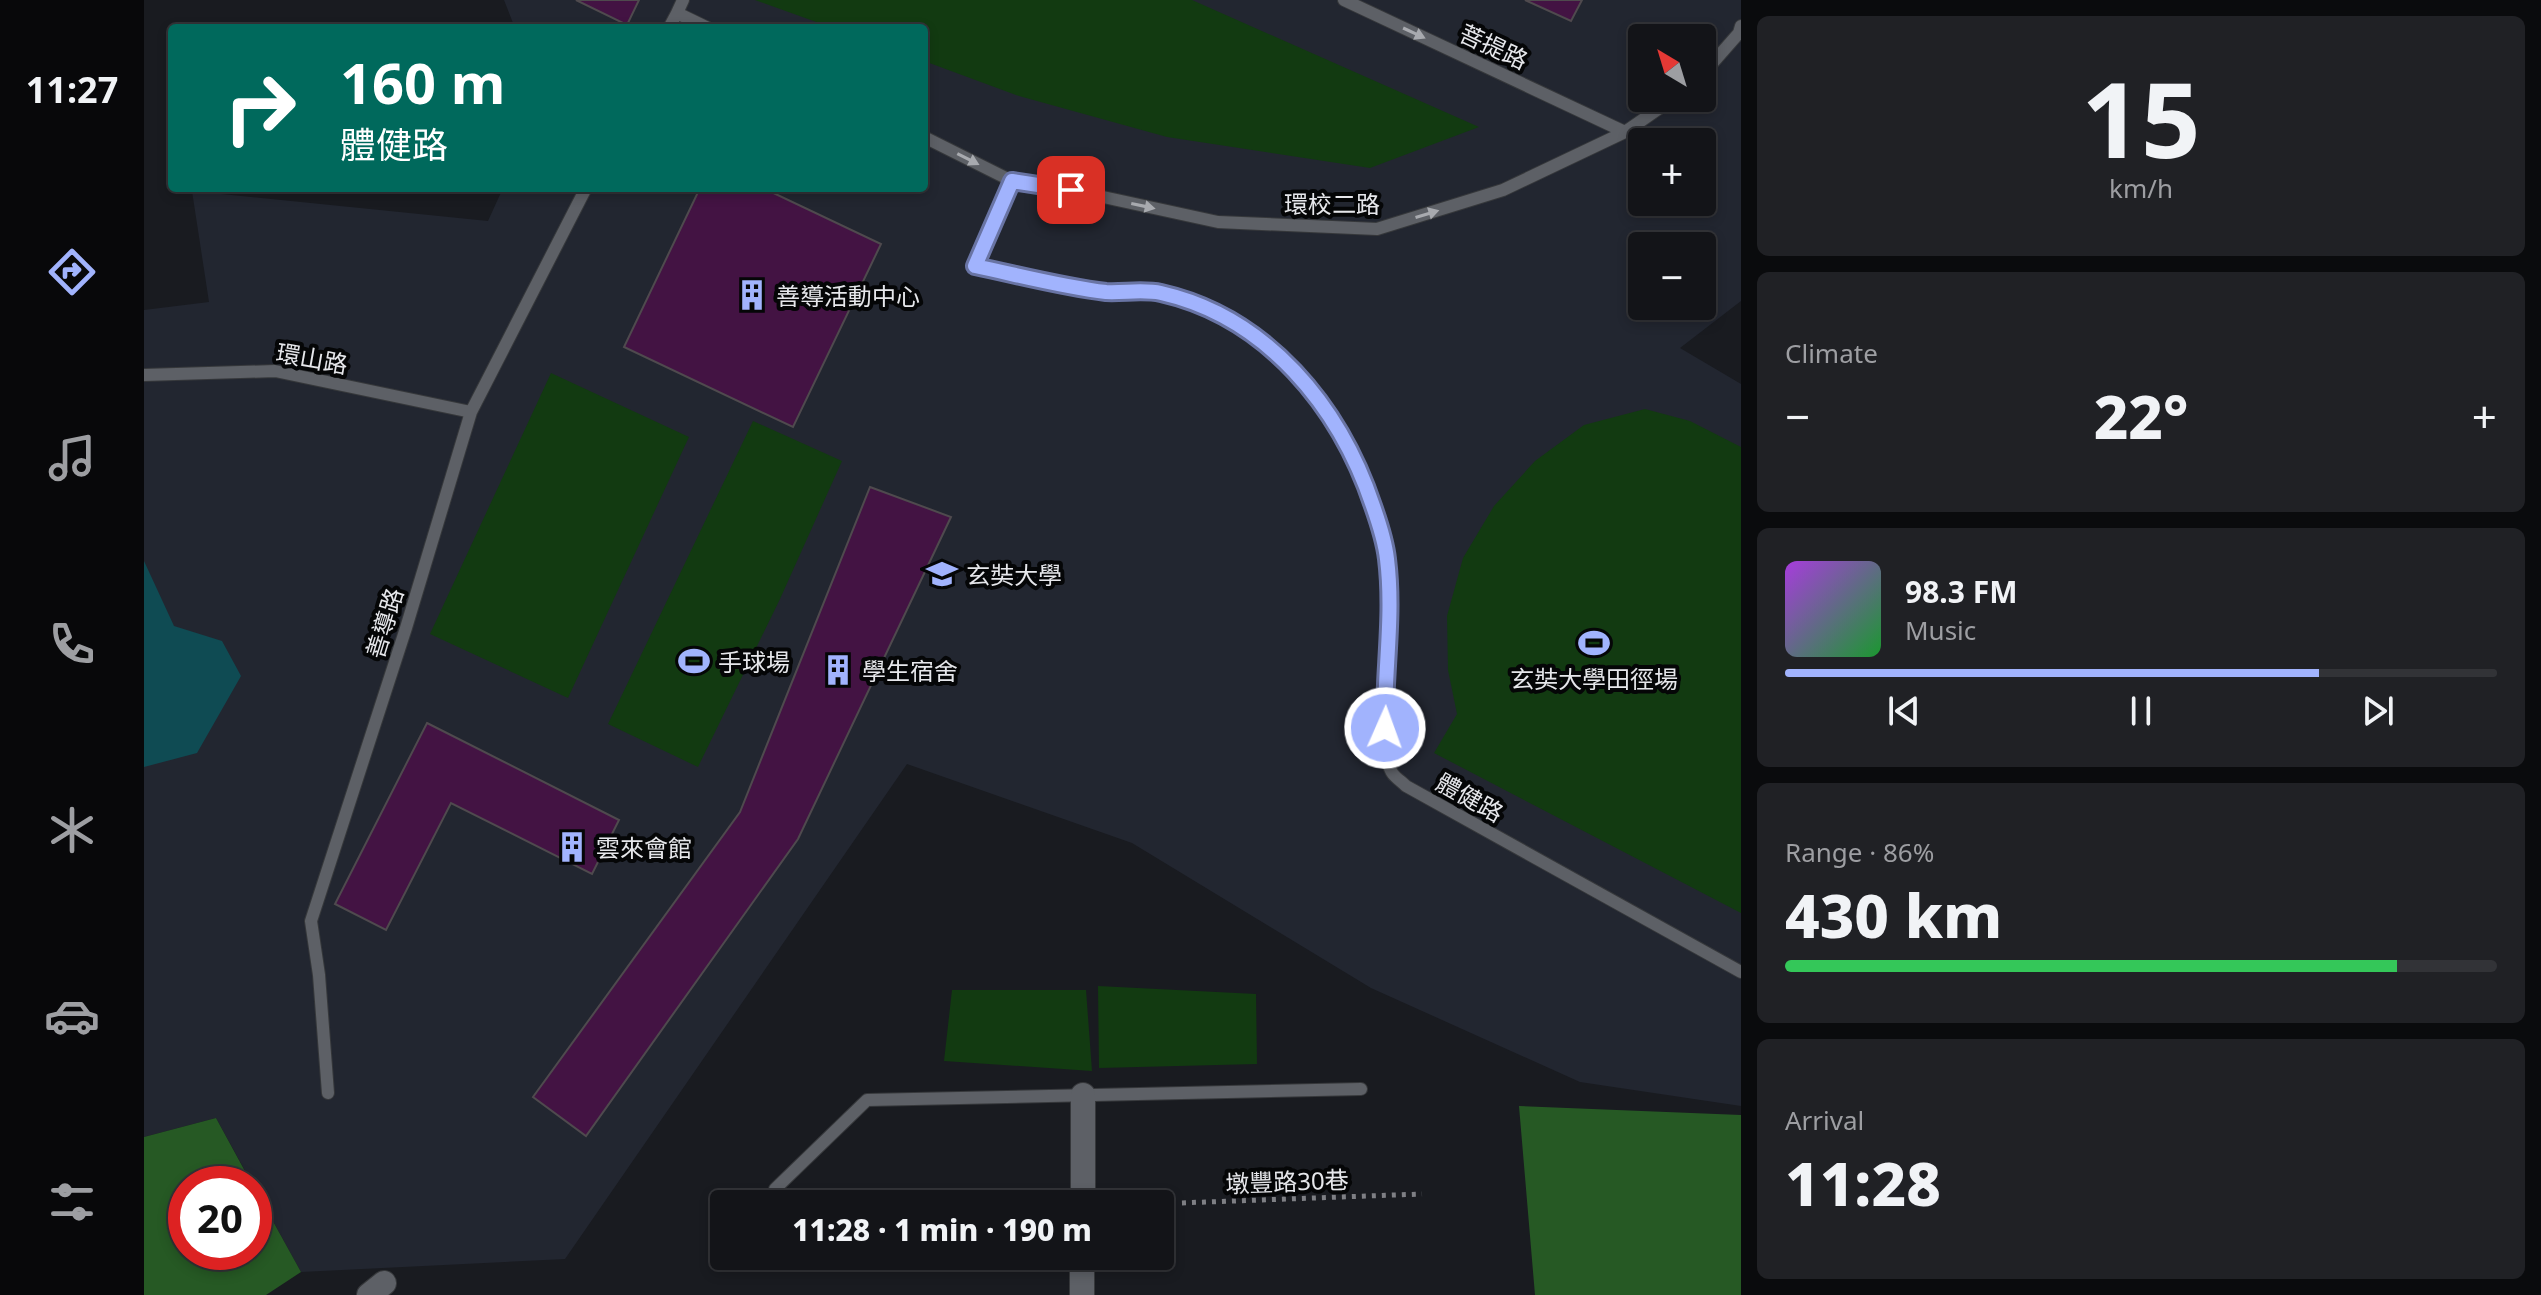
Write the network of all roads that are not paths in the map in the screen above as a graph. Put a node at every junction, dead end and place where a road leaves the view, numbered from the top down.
1 (1344, 0) edge
2 (680, 6) edge
3 (671, 24) edge
4 (703, 24) edge
5 (1741, 26) edge
6 (1716, 59) edge
7 (1654, 112) edge
8 (1625, 132) junction
9 (928, 139) edge
10 (1012, 181) junction
11 (584, 192) edge
12 (144, 375) edge
13 (471, 412) junction
14 (1741, 972) edge
15 (1361, 1089) dead end
16 (328, 1093) dead end
17 (1083, 1095) junction
18 (775, 1189) dead end
19 (1083, 1190) edge
20 (1082, 1270) edge
21 (1082, 1295) edge

1 -> 8 lane, 菩提路
2 - 3 lane
2 - 4 lane
5 - 6 lane
7 - 8 lane, 環校二路
10 -> 8 lane, 環校二路
9 -> 10 lane, 環校二路
10 - 14 lane, 體健路
11 - 13 lane, 善導路
12 - 13 lane, 環山路
13 - 16 lane, 善導路
15 - 17 lane
17 - 18 lane
17 - 19 street
20 - 21 street

